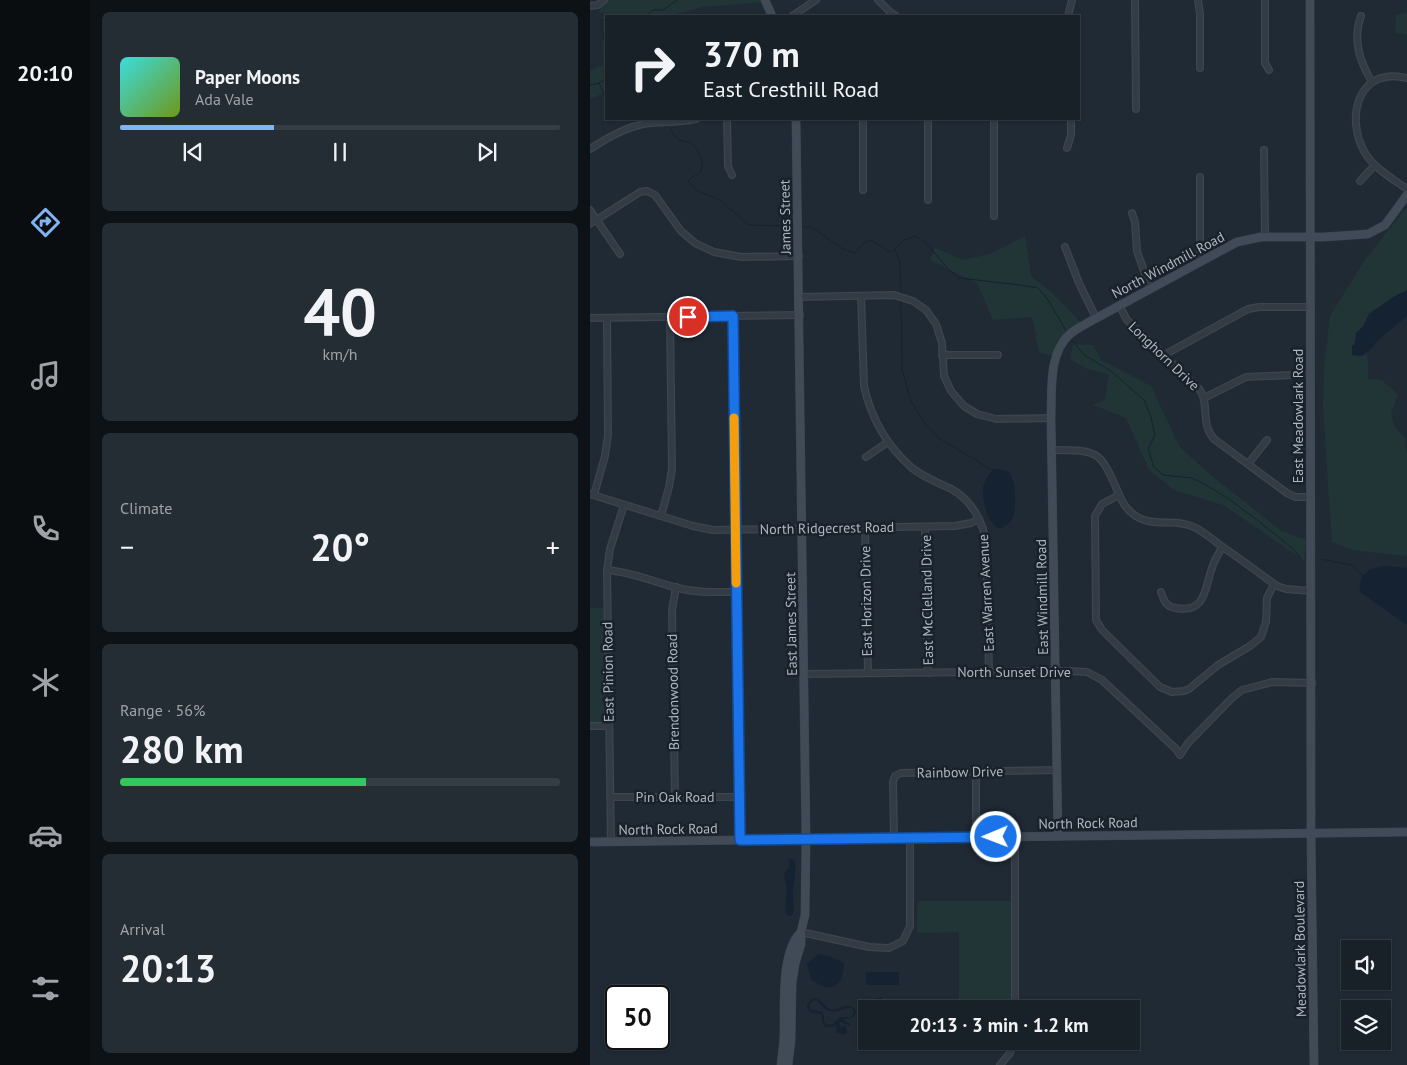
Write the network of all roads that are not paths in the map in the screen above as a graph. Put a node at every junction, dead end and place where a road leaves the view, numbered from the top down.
1 (604, 0) edge
2 (765, 0) edge
3 (816, 0) edge
4 (878, 0) edge
5 (1072, 0) edge
6 (1135, 0) edge
7 (1198, 0) edge
8 (1265, 0) edge
9 (1310, 0) edge
10 (590, 6) edge
11 (772, 15) edge
12 (794, 15) edge
13 (894, 15) edge
14 (1068, 15) edge
15 (1361, 16) dead end
16 (1200, 68) dead end
17 (1269, 70) dead end
18 (1407, 78) edge
19 (1372, 82) junction
20 (1136, 109) dead end
21 (690, 120) edge
22 (727, 120) edge
23 (796, 120) edge
24 (863, 120) edge
25 (928, 120) edge
26 (994, 120) edge
27 (1071, 120) edge
28 (1066, 148) dead end
29 (590, 149) edge
30 (1264, 150) dead end
31 (1375, 165) junction
32 (732, 175) dead end
33 (1200, 176) dead end
34 (1360, 181) dead end
35 (1407, 189) edge
36 (863, 190) dead end
37 (1407, 195) edge
38 (928, 200) dead end
39 (590, 210) edge
40 (1132, 213) dead end
41 (994, 216) dead end
42 (596, 220) junction
43 (590, 224) edge
44 (1265, 237) junction
45 (1311, 237) junction
46 (1065, 247) dead end
47 (620, 254) dead end
48 (799, 256) junction
49 (1200, 262) junction
50 (1150, 288) junction
51 (862, 296) junction
52 (799, 297) junction
53 (1119, 305) junction
54 (1311, 307) junction
55 (800, 315) junction
56 (733, 316) junction
57 (670, 317) junction
58 (590, 318) edge
59 (607, 318) junction
60 (1096, 318) junction
61 (998, 355) dead end
62 (1164, 355) junction
63 (942, 356) junction
64 (1056, 357) joint
65 (1311, 374) junction
66 (1204, 398) junction
67 (1051, 418) junction
68 (1267, 440) dead end
69 (888, 442) junction
70 (1052, 450) junction
71 (866, 457) dead end
72 (1248, 464) junction
73 (592, 494) edge
74 (1120, 495) junction
75 (1311, 497) junction
76 (624, 505) junction
77 (661, 516) junction
78 (979, 519) junction
79 (925, 527) junction
80 (802, 528) junction
81 (865, 528) junction
82 (736, 529) junction
83 (1222, 547) junction
84 (607, 570) junction
85 (1274, 584) junction
86 (676, 587) junction
87 (1311, 591) junction
88 (736, 592) junction
89 (1161, 592) dead end
90 (989, 671) junction
91 (1055, 671) junction
92 (928, 672) junction
93 (804, 674) junction
94 (868, 674) junction
95 (1312, 683) junction
96 (590, 726) edge
97 (609, 726) junction
98 (1057, 770) junction
99 (976, 772) junction
100 (610, 797) junction
101 (675, 797) junction
102 (740, 797) junction
103 (1407, 832) edge
104 (1311, 833) junction
105 (1058, 836) junction
106 (976, 837) junction
107 (1015, 837) junction
108 (894, 838) junction
109 (910, 838) junction
110 (740, 840) junction
111 (806, 840) junction
112 (590, 842) edge
113 (611, 842) junction
114 (801, 932) junction
115 (1015, 1000) edge
116 (1011, 1050) edge
117 (781, 1065) edge
118 (788, 1065) edge
119 (1000, 1065) edge
120 (1314, 1065) edge

1 - 10 street
2 - 11 street
3 - 12 street
4 - 13 street
5 - 14 street
6 - 20 street
7 - 16 street
8 - 17 street
9 - 45 street, East Meadowlark Road
15 - 19 street
18 - 19 street
19 - 31 street
21 - 29 street
22 - 32 street
23 - 48 street, James Street
24 - 36 street
25 - 38 street
26 - 41 street
27 - 28 street
30 - 44 street
31 - 34 street
31 - 35 street
33 - 49 street
37 - 45 street, North Windmill Road
39 - 42 street
40 - 50 street
42 - 43 street
42 - 47 street
42 - 48 street
44 - 45 street, North Windmill Road
44 - 49 street, North Windmill Road
45 - 54 street, East Meadowlark Road
46 - 60 street
48 - 52 street, James Street
49 - 50 street, North Windmill Road
50 - 53 street, North Windmill Road
51 - 52 street
51 - 63 street
51 - 69 street, East Warren Avenue
52 - 55 street, James Street
53 - 60 street, North Windmill Road
53 - 62 street, Longhorn Drive
54 - 62 street
54 - 65 street, East Meadowlark Road
55 - 56 street
55 - 80 street, East James Street
56 - 57 street
56 - 82 street
57 - 59 street
57 - 77 street
58 - 59 street
59 - 73 street
60 - 64 street, North Windmill Road
61 - 63 street
62 - 66 street, Longhorn Drive
63 - 67 street
64 - 67 street, East Windmill Road
65 - 66 street
65 - 75 street, East Meadowlark Road
66 - 72 street, Longhorn Drive
67 - 70 street, East Windmill Road
68 - 72 street
69 - 71 street
69 - 78 street, East Warren Avenue
70 - 74 street
70 - 91 street, East Windmill Road
72 - 75 street, Longhorn Drive
73 - 76 street, North Ridgecrest Road
74 - 83 street
74 - 85 street
75 - 87 street, East Meadowlark Road
76 - 77 street, North Ridgecrest Road
76 - 84 street, East Pinion Road
77 - 82 street, North Ridgecrest Road
78 - 79 street, North Ridgecrest Road
78 - 90 street, East Warren Avenue
79 - 81 street, North Ridgecrest Road
79 - 92 street, East McClelland Drive
80 - 81 street, North Ridgecrest Road
80 - 82 street, North Ridgecrest Road
80 - 93 street, East James Street
81 - 94 street, East Horizon Drive
82 - 88 street
83 - 85 street
83 - 89 street
84 - 86 street
84 - 97 street, East Pinion Road
85 - 87 street
86 - 88 street
86 - 101 street, Brendonwood Road
87 - 95 street, East Meadowlark Road
88 - 102 street
90 - 91 street, North Sunset Drive
90 - 92 street, North Sunset Drive
91 - 95 street, North Sunset Drive
91 - 98 street, East Windmill Road
92 - 94 street, North Sunset Drive
93 - 94 street, North Sunset Drive
93 - 111 street, East James Street
95 - 104 street, East Meadowlark Road
96 - 97 street
97 - 100 street, East Pinion Road
98 - 99 street, Rainbow Drive
98 - 105 street, East Windmill Road
99 - 106 street
99 - 108 street, Rainbow Drive
100 - 101 street, Pin Oak Road
100 - 113 street, East Pinion Road
101 - 102 street, Pin Oak Road
102 - 110 street
103 - 104 street, North Rock Road
104 - 105 street, North Rock Road
104 - 120 street, Meadowlark Boulevard
105 - 107 street, North Rock Road
106 - 107 street, North Rock Road
106 - 109 street, North Rock Road
107 - 115 street
108 - 109 street, North Rock Road
108 - 111 street, North Rock Road
109 - 114 street
110 - 111 street, North Rock Road
110 - 113 street, North Rock Road
111 - 114 street, East James Street
112 - 113 street, North Rock Road
114 - 117 street, East James Street
114 - 118 street, East James Street
116 - 119 street

